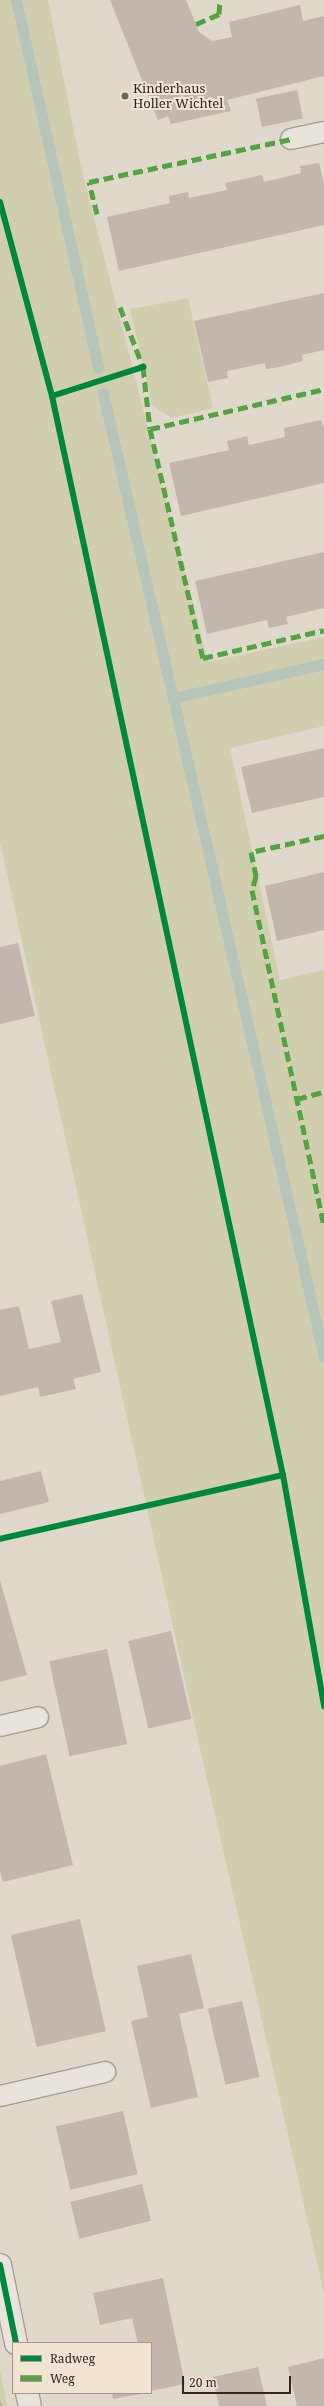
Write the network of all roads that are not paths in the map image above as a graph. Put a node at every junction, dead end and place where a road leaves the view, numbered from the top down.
1 (324, 132) edge
2 (291, 139) dead end
3 (38, 1717) dead end
4 (0, 1726) edge
5 (105, 2072) dead end
6 (0, 2096) edge
7 (0, 2265) edge
8 (16, 2342) edge
9 (27, 2394) edge
10 (30, 2406) edge

1 - 2 lane
3 - 4 lane
5 - 6 lane
7 - 8 main road
9 - 10 main road

